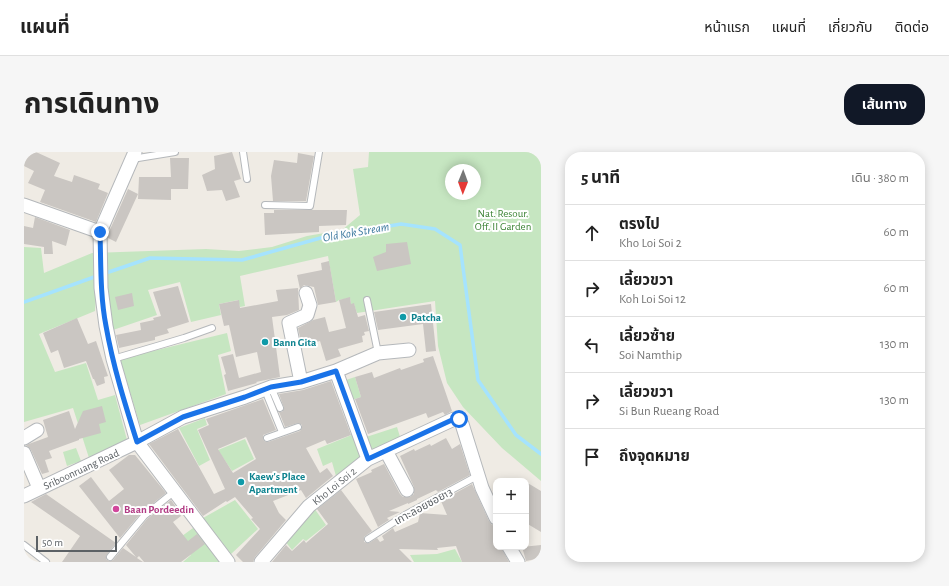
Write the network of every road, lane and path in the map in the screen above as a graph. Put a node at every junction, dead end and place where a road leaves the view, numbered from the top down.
1 (175, 152) edge
2 (243, 152) edge
3 (319, 152) edge
4 (134, 155) edge
5 (247, 179) dead end
6 (24, 205) edge
7 (265, 205) dead end
8 (100, 232) junction
9 (306, 293) dead end
10 (367, 300) dead end
11 (212, 328) dead end
12 (409, 350) dead end
13 (378, 353) junction
14 (113, 359) junction
15 (336, 371) junction
16 (301, 382) junction
17 (268, 388) junction
18 (280, 408) dead end
19 (298, 427) dead end
20 (37, 430) dead end
21 (282, 432) junction
22 (24, 438) edge
23 (267, 438) dead end
24 (137, 442) junction
25 (386, 451) junction
26 (24, 453) edge
27 (368, 459) junction
28 (479, 476) junction
29 (39, 488) junction
30 (407, 490) dead end
31 (175, 491) junction
32 (24, 496) edge
33 (494, 514) edge
34 (368, 539) dead end
35 (24, 546) edge
36 (511, 550) edge
37 (110, 557) dead end
38 (46, 562) edge
39 (228, 562) edge
40 (260, 562) edge
41 (518, 562) edge

1 - 4 lane
2 - 5 lane
3 - 7 lane
4 - 8 street
6 - 8 street
8 - 14 street
9 - 16 street
10 - 13 lane
11 - 14 lane
12 - 13 street, Sriboonruang Road
13 - 15 street, Sriboonruang Road
14 - 24 street
15 - 16 street, Sriboonruang Road
15 - 27 street
16 - 17 street, Sriboonruang Road
17 - 18 lane
17 - 21 lane
17 - 24 street, Sriboonruang Road
19 - 21 lane
20 - 22 street
21 - 23 lane
24 - 29 street, Sriboonruang Road
24 - 31 street
25 - 27 street, Kho Loi Soi 2
25 - 28 street, Kho Loi Soi 2
25 - 30 street
26 - 29 street
27 - 40 street, Kho Loi Soi 2
28 - 33 street, Kho Loi Soi 2
28 - 34 lane, เกาะลอยซอย13
29 - 32 street, Sriboonruang Road
31 - 37 lane
31 - 39 street
35 - 38 lane
36 - 41 street

